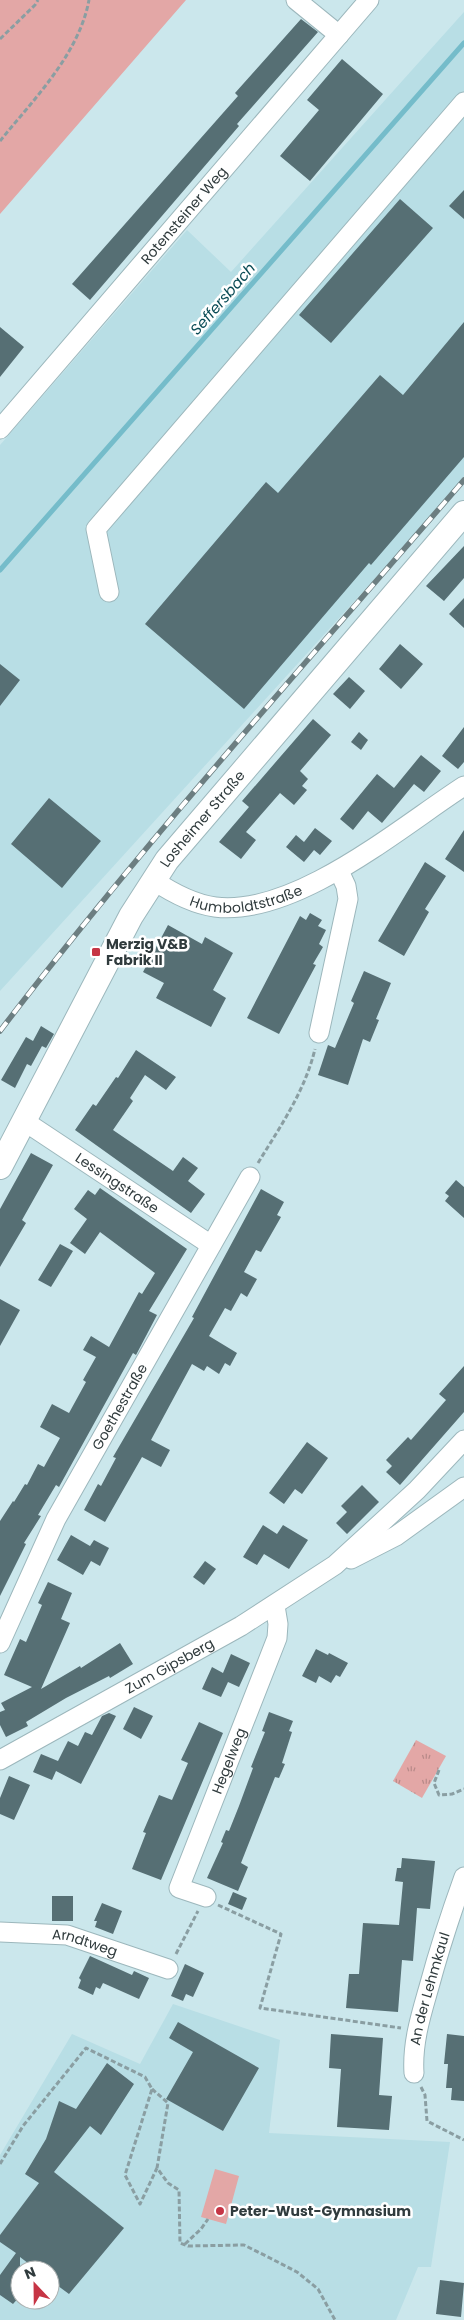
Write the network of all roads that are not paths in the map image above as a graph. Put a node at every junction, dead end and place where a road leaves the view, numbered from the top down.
1 (296, 0) edge
2 (369, 0) edge
3 (339, 35) junction
4 (464, 102) edge
5 (0, 429) edge
6 (464, 513) edge
7 (108, 592) dead end
8 (464, 786) edge
9 (339, 871) junction
10 (153, 880) junction
11 (319, 1033) road end
12 (24, 1121) junction
13 (0, 1168) edge
14 (250, 1177) road end
15 (211, 1245) junction
16 (464, 1440) edge
17 (464, 1487) edge
18 (335, 1565) junction
19 (275, 1606) junction
20 (0, 1643) edge
21 (0, 1760) edge
22 (464, 1877) edge
23 (212, 1901) road end
24 (0, 1932) edge
25 (168, 1969) road end
26 (414, 2073) road end

1 - 3 street
2 - 3 street, Rotensteiner Weg
3 - 5 street, Rotensteiner Weg
4 - 7 street
6 - 10 main road, Losheimer Straße
8 - 9 street, Humboldtstraße
9 - 10 street, Humboldtstraße
9 - 11 street
10 - 12 main road, Losheimer Straße
12 - 13 main road, Losheimer Straße
12 - 15 street, Lessingstraße
14 - 15 street, Goethestraße
15 - 20 street, Goethestraße
16 - 18 street, Zum Gipsberg
17 - 18 street, Zum Gipsberg
18 - 19 street, Zum Gipsberg
19 - 21 street, Zum Gipsberg
19 - 23 street, Hegelweg
22 - 26 street, An der Lehmkaul
24 - 25 street, Arndtweg

